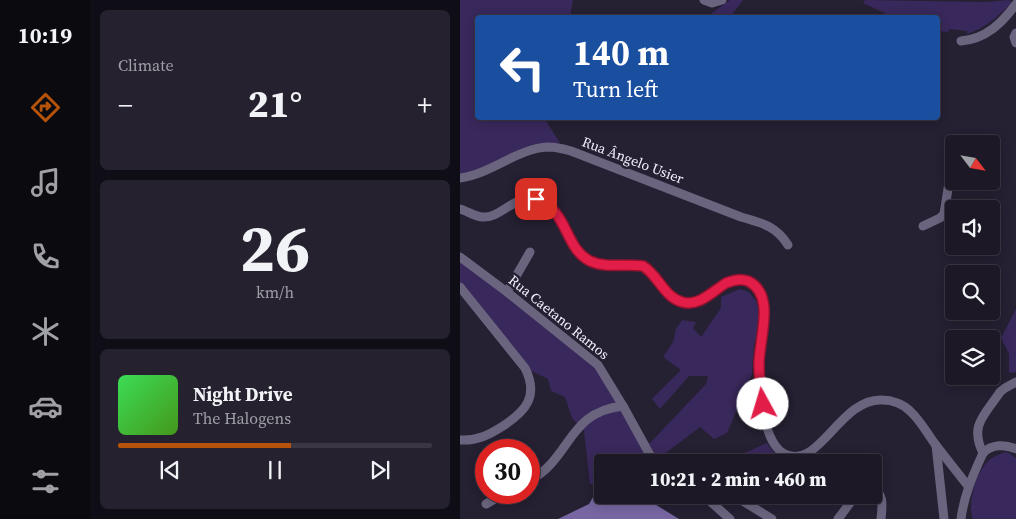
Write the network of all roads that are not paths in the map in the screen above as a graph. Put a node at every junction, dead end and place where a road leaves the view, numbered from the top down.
1 (704, 0) edge
2 (722, 0) edge
3 (1016, 4) edge
4 (1016, 33) edge
5 (961, 41) dead end
6 (1016, 43) edge
7 (460, 178) edge
8 (948, 190) edge
9 (460, 209) edge
10 (923, 226) dead end
11 (788, 245) dead end
12 (530, 252) dead end
13 (460, 257) edge
14 (460, 287) edge
15 (507, 292) junction
16 (1016, 382) edge
17 (623, 406) junction
18 (460, 440) edge
19 (936, 445) junction
20 (1016, 449) edge
21 (985, 451) junction
22 (649, 454) edge
23 (540, 475) edge
24 (968, 486) junction
25 (713, 504) edge
26 (748, 504) edge
27 (849, 504) edge
28 (881, 504) edge
29 (730, 519) edge
30 (772, 519) edge
31 (838, 519) edge
32 (881, 519) edge
33 (944, 519) edge
34 (961, 519) edge

1 - 2 street
3 - 5 street
4 - 6 street
7 - 11 street, Rua Ângelo Usier
8 - 10 street
9 - 19 street
12 - 15 street
13 - 15 street, Rua Caetano Ramos
14 - 18 street
15 - 17 street, Rua Caetano Ramos
16 - 21 street
17 - 22 street, Rua Caetano Ramos
17 - 23 street
19 - 24 street
19 - 33 street
20 - 21 street
21 - 24 street
24 - 34 street
25 - 29 street
26 - 30 street
27 - 31 street
28 - 32 street

